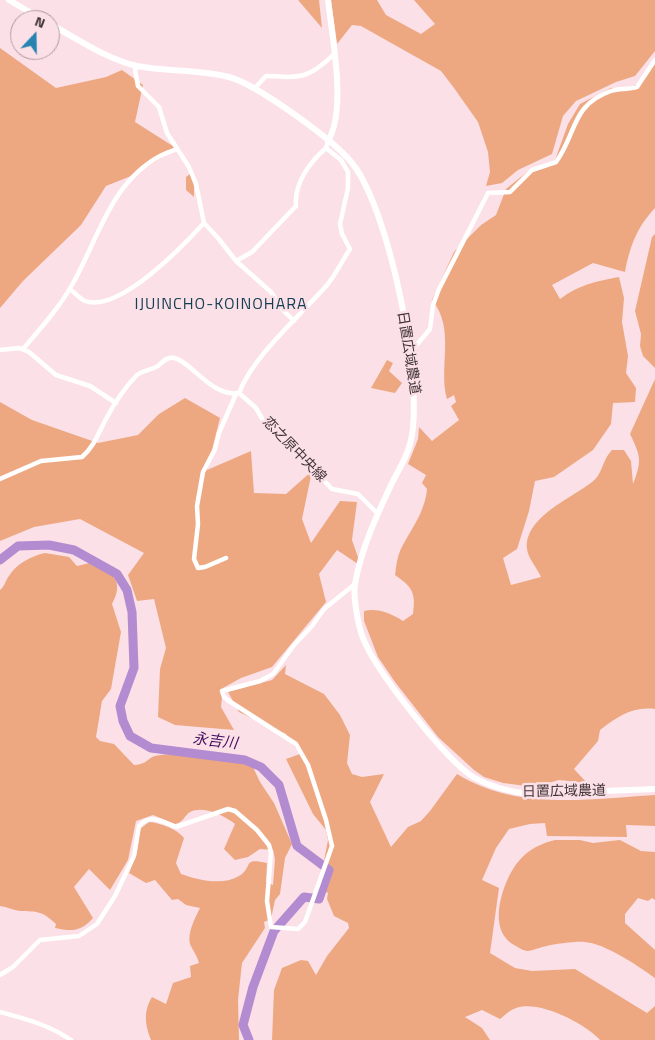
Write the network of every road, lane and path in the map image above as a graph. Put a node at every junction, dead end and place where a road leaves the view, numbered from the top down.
1 (8, 0) edge
2 (328, 0) edge
3 (26, 10) edge
4 (60, 30) edge
5 (334, 54) junction
6 (655, 60) edge
7 (138, 66) junction
8 (255, 88) junction
9 (327, 145) junction
10 (177, 148) junction
11 (204, 224) junction
12 (236, 261) junction
13 (70, 289) junction
14 (294, 321) junction
15 (23, 349) junction
16 (0, 350) edge
17 (409, 354) junction
18 (238, 394) junction
19 (116, 403) junction
20 (0, 479) edge
21 (378, 514) junction
22 (226, 558) dead end
23 (355, 584) junction
24 (655, 789) edge
25 (0, 975) edge
26 (0, 1012) edge
27 (71, 1040) edge

1 - 3 street
2 - 5 street
4 - 7 street, 日置広域農道
5 - 8 street
5 - 9 street
6 - 17 street
7 - 8 street, 日置広域農道
7 - 10 street
8 - 9 street, 日置広域農道
9 - 12 street
9 - 14 street
9 - 17 street, 日置広域農道
10 - 11 street
10 - 13 street
11 - 12 street
11 - 13 street
12 - 14 street
13 - 15 street
14 - 18 street
15 - 16 street
15 - 19 street
17 - 21 street, 日置広域農道
18 - 19 street
18 - 21 street, 恋之原中央線
18 - 22 street
19 - 20 street
21 - 23 street, 日置広域農道
23 - 24 street, 日置広域農道
23 - 25 street
26 - 27 street

